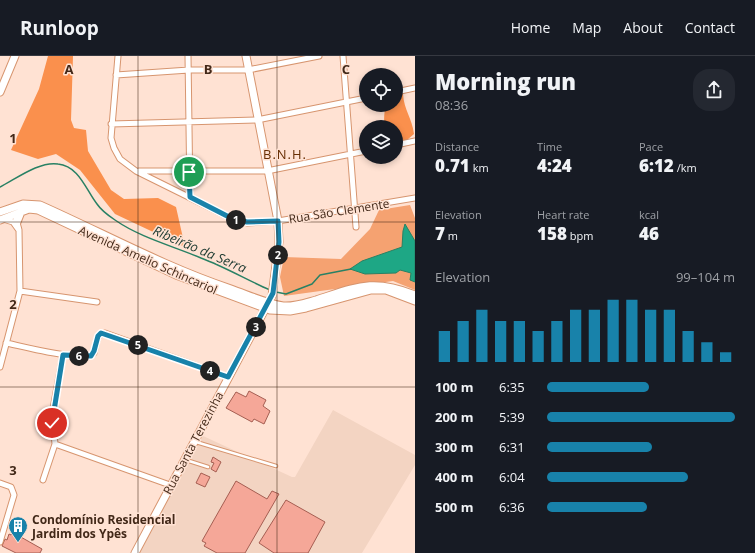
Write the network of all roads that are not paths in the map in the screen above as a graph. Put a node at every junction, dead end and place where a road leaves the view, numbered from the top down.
1 (15, 56) edge
2 (118, 56) edge
3 (188, 56) edge
4 (246, 56) edge
5 (319, 56) edge
6 (343, 56) edge
7 (189, 70) junction
8 (248, 70) junction
9 (116, 75) junction
10 (415, 88) edge
11 (403, 91) edge
12 (0, 92) edge
13 (359, 99) edge
14 (347, 102) junction
15 (257, 120) junction
16 (189, 121) junction
17 (111, 124) junction
18 (415, 142) edge
19 (403, 144) edge
20 (359, 152) edge
21 (350, 154) junction
22 (136, 171) junction
23 (267, 171) junction
24 (189, 172) junction
25 (190, 197) junction
26 (415, 198) edge
27 (354, 208) junction
28 (21, 212) junction
29 (1, 216) edge
30 (12, 216) junction
31 (278, 221) junction
32 (18, 226) junction
33 (356, 227) dead end
34 (20, 290) junction
35 (415, 295) edge
36 (271, 300) junction
37 (415, 301) edge
38 (97, 302) dead end
39 (6, 343) junction
40 (63, 355) junction
41 (0, 367) edge
42 (228, 377) junction
43 (194, 441) junction
44 (55, 444) junction
45 (184, 460) junction
46 (276, 466) dead end
47 (208, 467) dead end
48 (43, 480) dead end
49 (0, 483) edge
50 (170, 485) junction
51 (0, 542) edge
52 (135, 553) edge

1 - 12 main road
2 - 9 street, Rua São Clemente
3 - 7 street
4 - 8 main road, Rua Santa Terezinha
5 - 8 street
6 - 14 street
7 - 8 street
7 - 9 street
7 - 16 street
8 - 15 main road, Rua Santa Terezinha
9 - 17 street, Rua São Clemente
10 - 11 street
13 - 14 street
14 - 15 street
14 - 21 street
15 - 16 street
15 - 23 main road, Rua Santa Terezinha
16 - 17 street
16 - 24 street
17 - 22 street, Rua São Clemente
18 - 19 street
20 - 21 street
21 - 23 street
21 - 27 street
22 - 24 street
22 - 25 street, Rua São Clemente
23 - 24 street
23 - 31 main road, Rua Santa Terezinha
24 - 25 street
25 - 31 street, Rua São Clemente
26 - 27 street, Rua São Clemente
27 - 31 street, Rua São Clemente
27 - 33 street
28 - 30 main road, Avenida Amelio Schincariol
28 - 32 main road
28 - 36 main road, Avenida Amelio Schincariol
29 - 30 main road, Avenida Amelio Schincariol
29 - 32 street
29 - 36 main road, Avenida Amelio Schincariol
30 - 32 street
31 - 36 main road, Rua Santa Terezinha
32 - 34 street
34 - 38 street
34 - 39 street
35 - 36 main road, Avenida Amelio Schincariol
36 - 37 main road, Avenida Amelio Schincariol
36 - 42 main road, Rua Santa Terezinha
39 - 40 street
39 - 41 street
40 - 42 street
40 - 44 street
42 - 43 main road, Rua Santa Terezinha
43 - 45 main road, Rua Santa Terezinha
43 - 46 lane
44 - 48 street
44 - 50 street
45 - 47 lane
45 - 50 main road, Rua Santa Terezinha
49 - 51 street
50 - 52 main road, Rua Santa Terezinha

